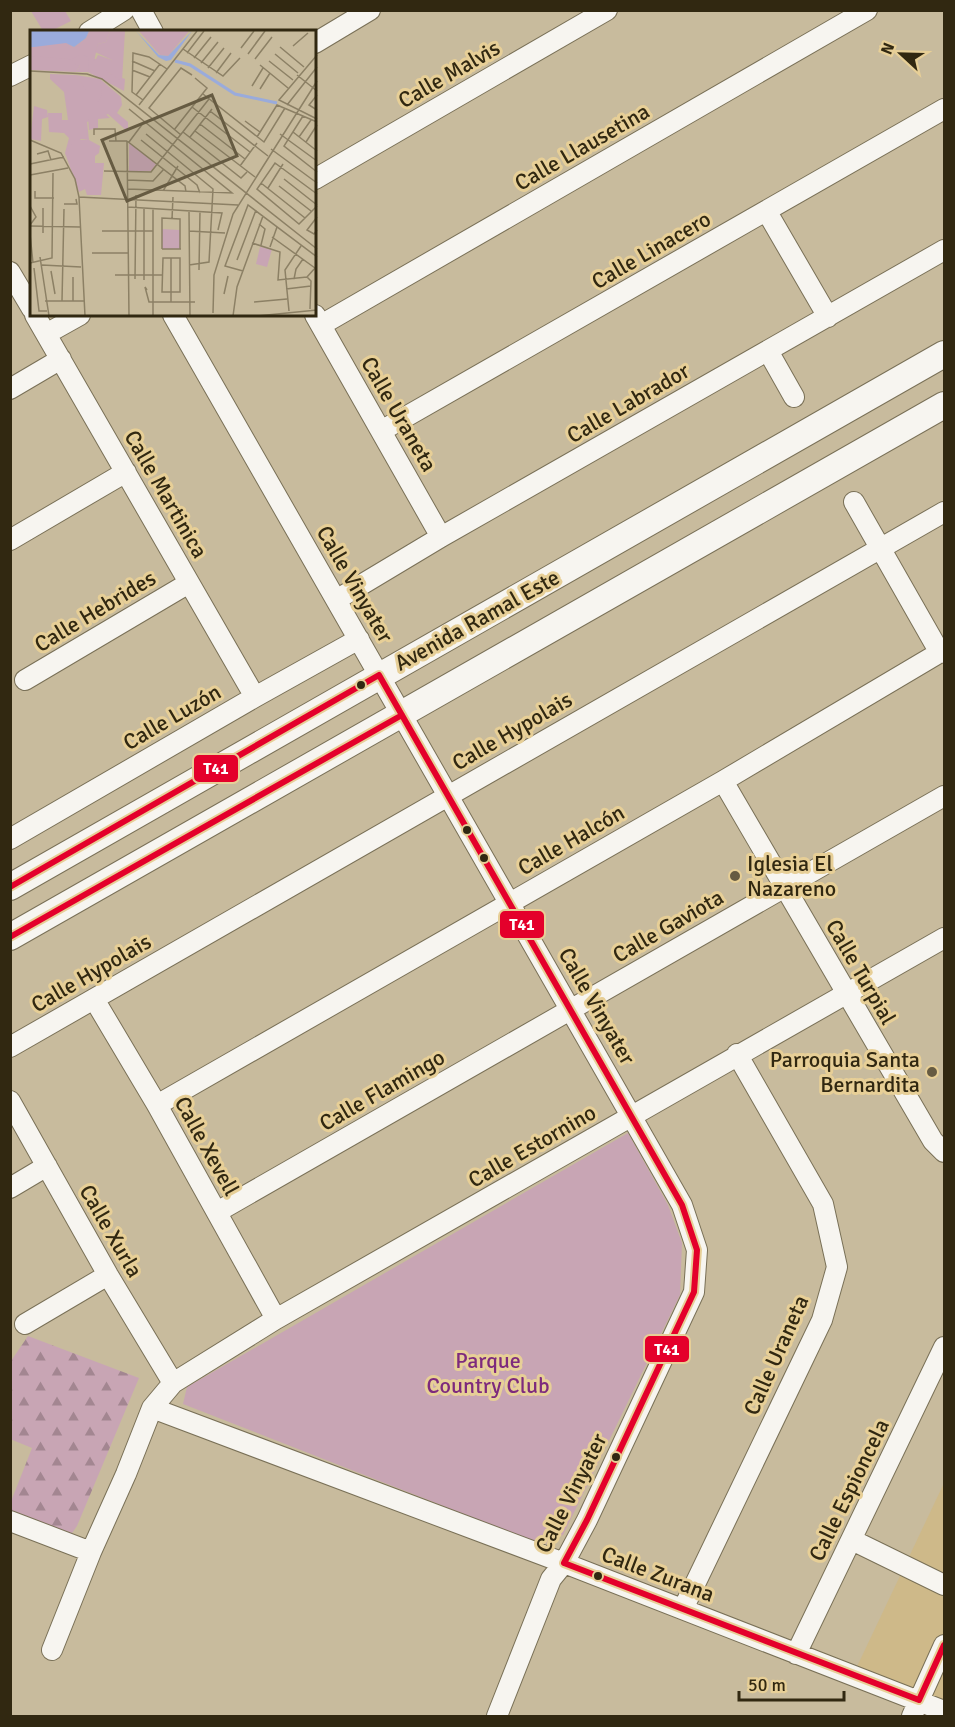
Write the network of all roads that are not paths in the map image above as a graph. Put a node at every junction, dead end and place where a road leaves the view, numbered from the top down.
1 (124, 10) edge
2 (141, 10) edge
3 (370, 10) edge
4 (608, 10) edge
5 (867, 10) edge
6 (91, 30) edge
7 (152, 30) edge
8 (316, 42) edge
9 (30, 66) edge
10 (10, 76) edge
11 (945, 109) edge
12 (316, 178) edge
13 (767, 212) junction
14 (945, 250) edge
15 (10, 272) edge
16 (30, 306) edge
17 (36, 316) edge
18 (78, 316) edge
19 (174, 316) edge
20 (828, 317) junction
21 (318, 320) edge
22 (46, 334) junction
23 (768, 351) junction
24 (945, 354) edge
25 (61, 359) junction
26 (10, 389) edge
27 (794, 398) dead end
28 (945, 405) edge
29 (381, 431) junction
30 (126, 472) junction
31 (854, 502) dead end
32 (945, 512) edge
33 (441, 537) junction
34 (10, 540) edge
35 (880, 548) junction
36 (189, 583) junction
37 (336, 600) junction
38 (359, 639) junction
39 (942, 652) edge
40 (379, 675) junction
41 (25, 680) dead end
42 (255, 697) junction
43 (402, 715) junction
44 (723, 781) junction
45 (448, 796) junction
46 (945, 796) edge
47 (10, 839) edge
48 (10, 887) edge
49 (784, 887) junction
50 (510, 903) junction
51 (10, 937) edge
52 (945, 938) edge
53 (845, 994) junction
54 (94, 999) junction
55 (571, 1009) junction
56 (10, 1047) edge
57 (737, 1054) junction
58 (10, 1101) edge
59 (157, 1105) junction
60 (632, 1116) junction
61 (945, 1152) edge
62 (47, 1166) junction
63 (10, 1188) edge
64 (217, 1212) junction
65 (108, 1275) junction
66 (276, 1319) junction
67 (24, 1324) dead end
68 (945, 1347) edge
69 (173, 1383) junction
70 (152, 1408) junction
71 (10, 1521) edge
72 (852, 1540) junction
73 (90, 1552) junction
74 (564, 1563) junction
75 (945, 1585) edge
76 (683, 1609) junction
77 (945, 1645) edge
78 (52, 1650) dead end
79 (796, 1654) junction
80 (916, 1708) edge
81 (945, 1711) edge
82 (497, 1716) edge

1 - 6 street
2 - 7 street
3 - 8 street
4 - 12 street, Calle Malvis
5 - 21 street, Calle Llausetina
9 - 10 street
11 - 13 street, Calle Linacero
13 - 20 street
13 - 29 street, Calle Linacero
14 - 20 street, Calle Labrador
15 - 16 street
17 - 22 street, Calle Martinica
18 - 22 street
19 - 37 street, Calle Vinyater
20 - 23 street, Calle Labrador
21 - 29 street, Calle Uraneta
22 - 25 street, Calle Martinica
23 - 27 street
23 - 33 street, Calle Labrador
24 - 40 main road, Avenida Ramal Este
25 - 26 street
25 - 30 street, Calle Martinica
28 - 43 main road, Avenida Ramal Este
29 - 33 street, Calle Uraneta
30 - 34 street
30 - 36 street, Calle Martinica
31 - 35 street
32 - 35 street, Calle Hypolais
33 - 37 street, Calle Labrador
35 - 39 street
35 - 45 street, Calle Hypolais
36 - 41 street, Calle Hebrides
36 - 42 street, Calle Martinica
37 - 38 street, Calle Vinyater
38 - 40 street, Calle Vinyater
38 - 42 street, Calle Luzón
39 - 44 street, Calle Halcón
40 - 43 street, Calle Vinyater
40 - 48 main road, Avenida Ramal Este
42 - 47 street, Calle Luzón
43 - 45 street, Calle Vinyater
43 - 51 main road, Avenida Ramal Este
44 - 49 street, Calle Turpial
44 - 50 street, Calle Halcón
45 - 50 street, Calle Vinyater
45 - 54 street, Calle Hypolais
46 - 49 street, Calle Gaviota
49 - 53 street, Calle Turpial
49 - 55 street, Calle Gaviota
50 - 55 street, Calle Vinyater
50 - 59 street, Calle Halcón
52 - 53 street, Calle Estornino
53 - 57 street, Calle Estornino
53 - 61 street, Calle Turpial
54 - 56 street, Calle Hypolais
54 - 59 street, Calle Xevell
55 - 60 street, Calle Vinyater
55 - 64 street, Calle Flamingo
57 - 60 street, Calle Estornino
57 - 76 street, Calle Uraneta
58 - 62 street, Calle Xurla
59 - 64 street, Calle Xevell
60 - 66 street, Calle Estornino
60 - 74 street, Calle Vinyater
62 - 63 street
62 - 65 street, Calle Xurla
64 - 66 street, Calle Xevell
65 - 67 street
65 - 69 street, Calle Xurla
66 - 69 street, Calle Estornino
68 - 72 street, Calle Espioncela
69 - 70 street, Calle Estornino
70 - 73 street, Calle Estornino
70 - 74 street, Calle Zurana
71 - 73 street
72 - 75 street
72 - 79 street, Calle Espioncela
73 - 78 street, Calle Estornino
74 - 76 street, Calle Zurana
74 - 82 street, Calle Vinyater
76 - 79 street, Calle Zurana
77 - 80 street
79 - 80 street, Calle Zurana
80 - 81 street, Calle Zurana

